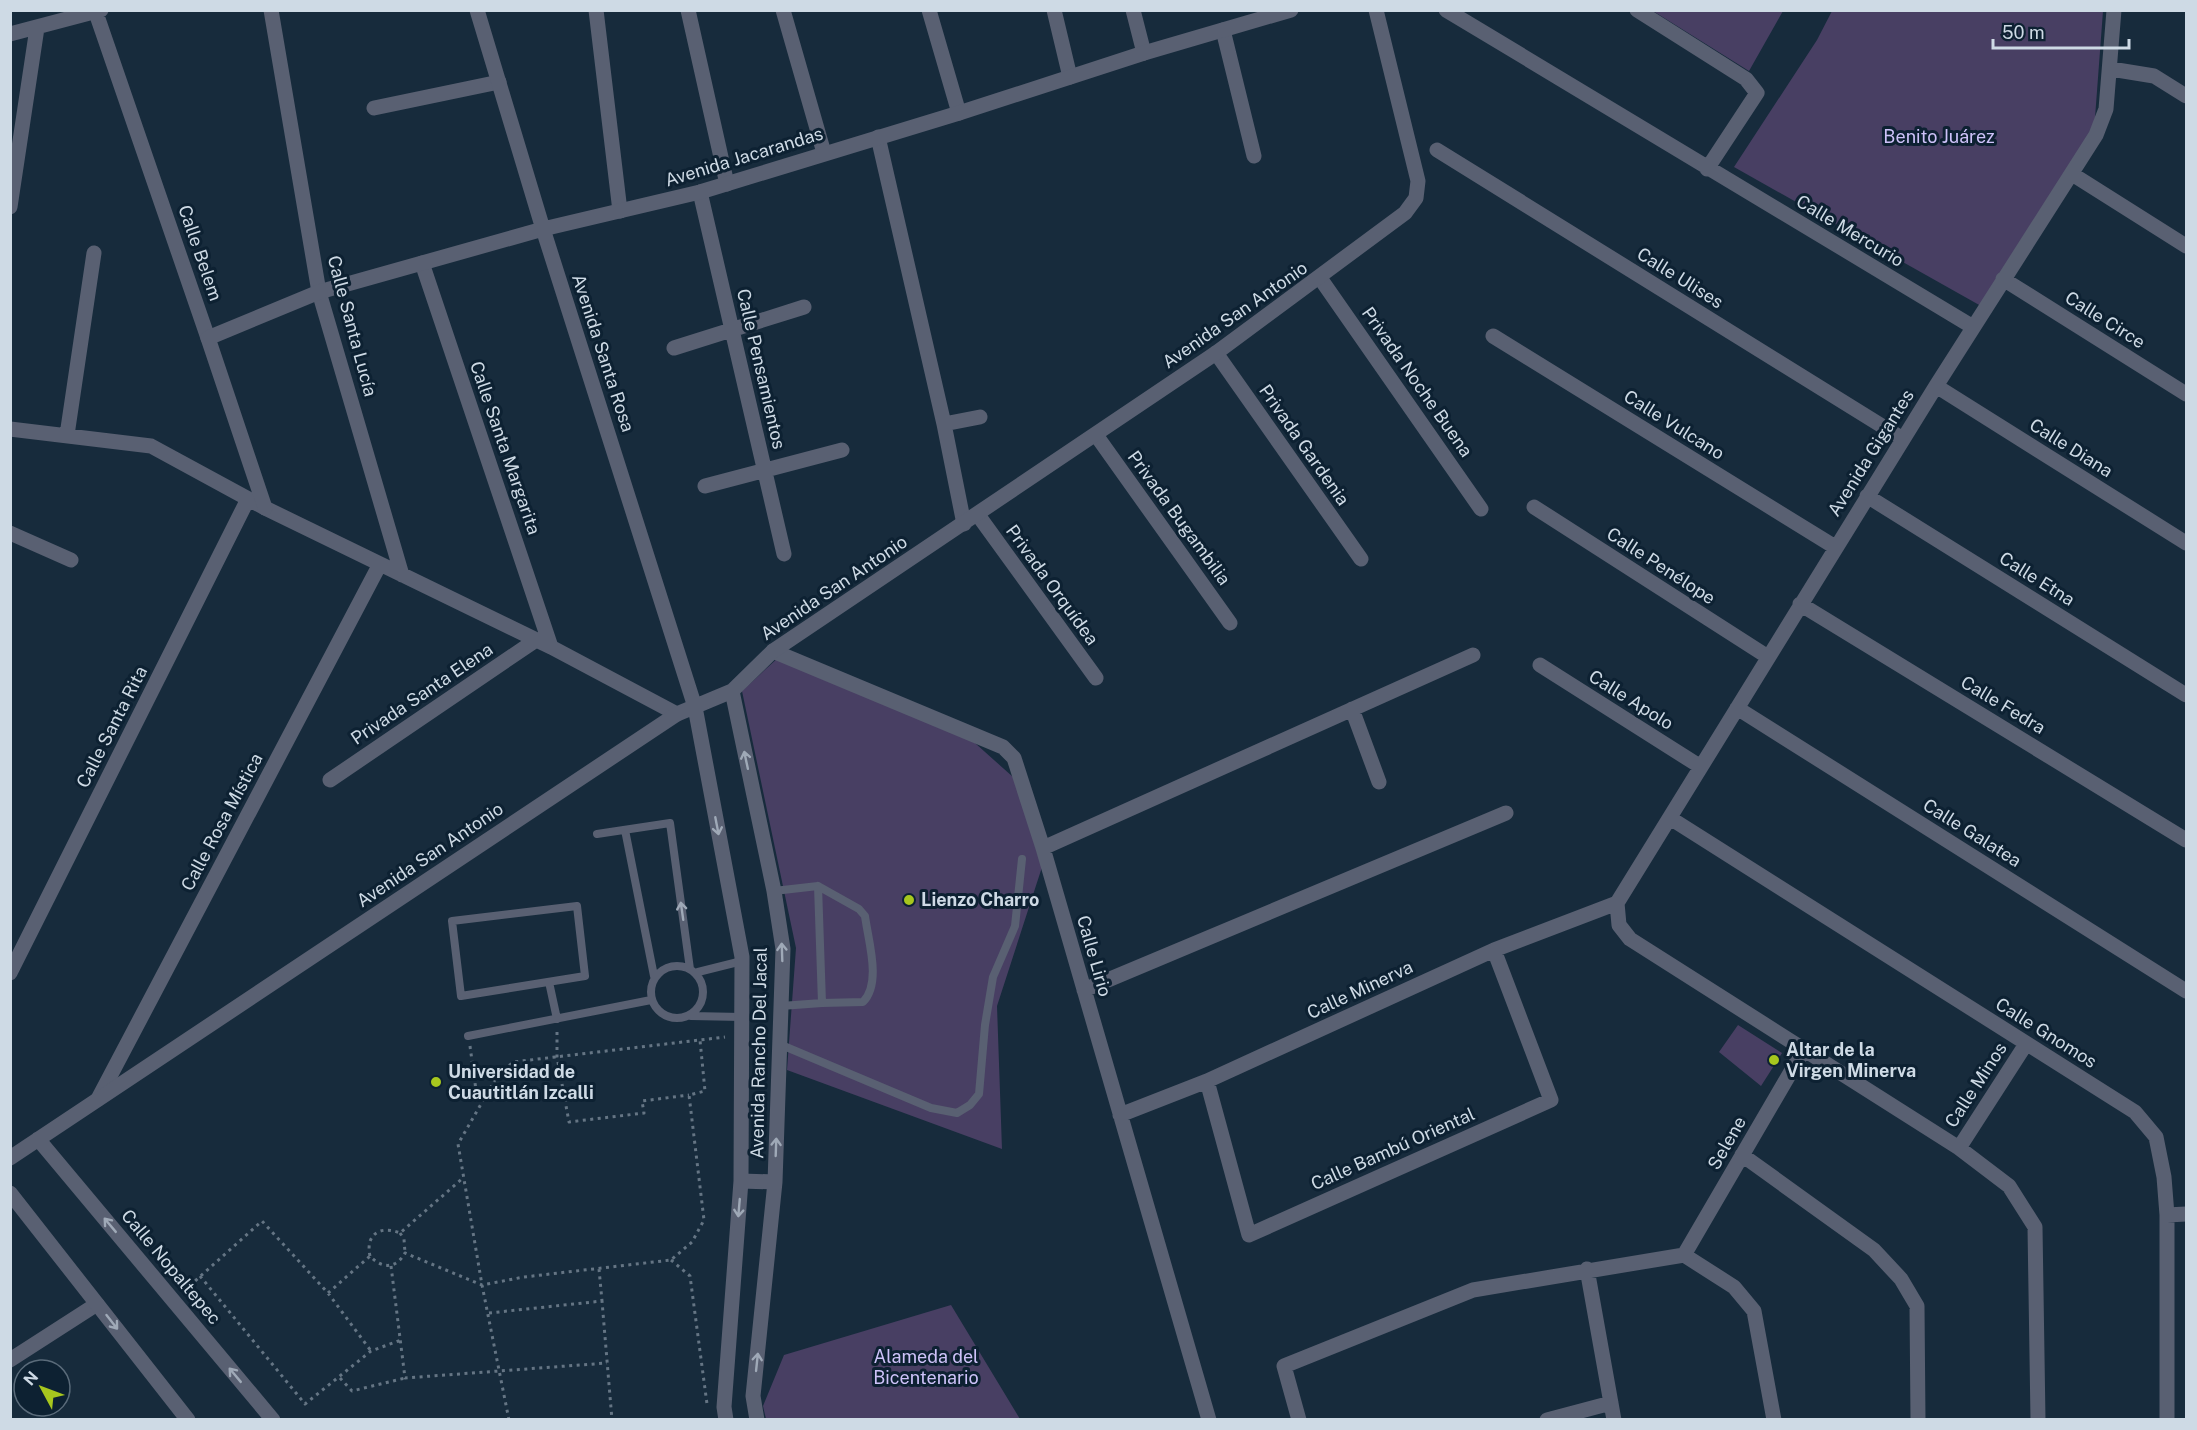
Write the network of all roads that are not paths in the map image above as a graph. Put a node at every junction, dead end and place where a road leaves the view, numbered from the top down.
1 (271, 10) edge
2 (477, 10) edge
3 (596, 10) edge
4 (688, 10) edge
5 (783, 10) edge
6 (929, 10) edge
7 (1054, 10) edge
8 (1132, 10) edge
9 (1291, 10) edge
10 (1376, 10) edge
11 (1446, 10) edge
12 (1637, 10) edge
13 (2114, 10) edge
14 (97, 11) edge
15 (37, 28) junction
16 (1223, 30) junction
17 (10, 34) edge
18 (1144, 53) junction
19 (2111, 69) junction
20 (1070, 77) junction
21 (499, 82) junction
22 (2187, 96) edge
23 (374, 108) dead end
24 (959, 113) junction
25 (878, 137) junction
26 (1437, 150) dead end
27 (824, 153) junction
28 (1254, 156) dead end
29 (1707, 169) junction
30 (2072, 174) junction
31 (727, 184) junction
32 (700, 192) junction
33 (10, 207) edge
34 (620, 211) junction
35 (543, 230) junction
36 (2187, 246) edge
37 (94, 253) dead end
38 (422, 263) junction
39 (1320, 278) junction
40 (2003, 279) junction
41 (319, 292) junction
42 (804, 308) dead end
43 (1973, 327) junction
44 (732, 330) junction
45 (1493, 336) dead end
46 (208, 338) junction
47 (674, 348) dead end
48 (1216, 353) junction
49 (1936, 386) junction
50 (2187, 394) edge
51 (980, 417) dead end
52 (944, 424) junction
53 (10, 429) edge
54 (68, 435) junction
55 (1096, 435) junction
56 (1903, 439) junction
57 (842, 450) dead end
58 (764, 470) junction
59 (705, 486) dead end
60 (1867, 496) junction
61 (248, 499) junction
62 (1534, 507) dead end
63 (265, 508) junction
64 (1481, 509) dead end
65 (978, 515) junction
66 (964, 524) junction
67 (10, 533) edge
68 (2187, 543) edge
69 (1835, 547) junction
70 (784, 554) dead end
71 (1361, 559) dead end
72 (70, 560) dead end
73 (381, 564) junction
74 (402, 575) junction
75 (1800, 604) junction
76 (1230, 623) dead end
77 (536, 640) junction
78 (551, 647) junction
79 (773, 651) junction
80 (1473, 655) dead end
81 (1768, 657) junction
82 (1540, 665) dead end
83 (1096, 678) dead end
84 (732, 691) junction
85 (2187, 695) edge
86 (695, 707) junction
87 (1737, 708) junction
88 (1352, 709) junction
89 (677, 714) junction
90 (1701, 767) junction
91 (330, 780) dead end
92 (1379, 782) dead end
93 (1506, 813) dead end
94 (1670, 818) junction
95 (626, 830) junction
96 (597, 834) dead end
97 (2187, 840) edge
98 (1043, 848) junction
99 (1022, 859) dead end
100 (818, 885) junction
101 (774, 891) junction
102 (1617, 903) junction
103 (1494, 950) junction
104 (742, 961) junction
105 (694, 971) junction
106 (10, 973) edge
107 (654, 976) junction
108 (549, 982) junction
109 (1084, 990) junction
110 (2187, 991) edge
111 (651, 1000) junction
112 (822, 1003) junction
113 (781, 1006) junction
114 (692, 1016) junction
115 (742, 1017) junction
116 (557, 1018) junction
117 (468, 1036) road end
118 (779, 1044) junction
119 (2026, 1044) junction
120 (1803, 1051) junction
121 (1207, 1081) junction
122 (98, 1099) junction
123 (1120, 1115) junction
124 (38, 1139) junction
125 (1959, 1148) junction
126 (1742, 1155) junction
127 (10, 1158) edge
128 (741, 1181) junction
129 (775, 1182) junction
130 (10, 1193) edge
131 (2187, 1214) edge
132 (2167, 1215) junction
133 (1684, 1255) junction
134 (1587, 1269) junction
135 (97, 1304) junction
136 (10, 1360) edge
137 (1611, 1404) junction
138 (188, 1419) edge
139 (273, 1419) edge
140 (726, 1419) edge
141 (758, 1419) edge
142 (1209, 1419) edge
143 (1299, 1419) edge
144 (1547, 1419) edge
145 (1614, 1419) edge
146 (1774, 1419) edge
147 (1918, 1419) edge
148 (2038, 1419) edge
149 (2167, 1419) edge

1 - 41 street, Calle Santa Lucía
2 - 21 street, Avenida Santa Rosa
3 - 34 street
4 - 31 street
5 - 27 street
6 - 24 street
7 - 20 street
8 - 18 street
9 - 16 street, Avenida Jacarandas
10 - 39 street, Avenida San Antonio
11 - 29 street, Calle Mercurio
12 - 29 street
13 - 19 street, Avenida Gigantes
14 - 15 street
14 - 46 street, Calle Belem
15 - 17 street
15 - 33 street
16 - 18 street, Avenida Jacarandas
16 - 28 street
18 - 20 street, Avenida Jacarandas
19 - 22 street
19 - 30 street, Avenida Gigantes
20 - 24 street, Avenida Jacarandas
21 - 23 street
21 - 35 street, Avenida Santa Rosa
24 - 25 street, Avenida Jacarandas
25 - 27 street, Avenida Jacarandas
25 - 52 street
26 - 56 street, Calle Ulises
27 - 31 street, Avenida Jacarandas
29 - 43 street, Calle Mercurio
30 - 36 street
30 - 40 street, Avenida Gigantes
31 - 32 street, Avenida Jacarandas
32 - 34 street, Avenida Jacarandas
32 - 44 street, Calle Pensamientos
34 - 35 street, Avenida Jacarandas
35 - 38 street, Avenida Jacarandas
35 - 86 street, Avenida Santa Rosa
37 - 54 street
38 - 41 street, Avenida Jacarandas
38 - 78 street, Calle Santa Margarita
39 - 48 street, Avenida San Antonio
39 - 64 street, Privada Noche Buena
40 - 43 street, Avenida Gigantes
40 - 50 street, Calle Circe
41 - 46 street, Avenida Jacarandas
41 - 74 street, Calle Santa Lucía
42 - 44 street
43 - 49 street, Avenida Gigantes
44 - 47 street
44 - 58 street, Calle Pensamientos
45 - 69 street, Calle Vulcano
46 - 63 street, Calle Belem
48 - 55 street, Avenida San Antonio
48 - 71 street, Privada Gardenia
49 - 56 street, Avenida Gigantes
49 - 68 street, Calle Diana
51 - 52 street
52 - 66 street
53 - 54 street
54 - 61 street
55 - 65 street, Avenida San Antonio
55 - 76 street, Privada Bugambilia
56 - 60 street, Avenida Gigantes
57 - 58 street
58 - 59 street
58 - 70 street, Calle Pensamientos
60 - 69 street, Avenida Gigantes
60 - 85 street, Calle Etna
61 - 63 street
61 - 106 street, Calle Santa Rita
62 - 81 street, Calle Penélope
63 - 73 street
65 - 66 street, Avenida San Antonio
65 - 83 street, Privada Orquídea
66 - 79 street, Avenida San Antonio
67 - 72 street
69 - 75 street, Avenida Gigantes
73 - 74 street
73 - 122 street, Calle Rosa Mística
74 - 77 street
75 - 81 street, Avenida Gigantes
75 - 97 street, Calle Fedra
77 - 78 street
77 - 91 street, Privada Santa Elena
78 - 89 street
79 - 84 street, Avenida San Antonio
79 - 98 street, Calle Lirio
80 - 88 street
81 - 87 street, Avenida Gigantes
82 - 90 street, Calle Apolo
84 - 86 street, Avenida San Antonio
101 -> 84 street, Avenida Rancho Del Jacal
86 - 89 street, Avenida San Antonio
86 -> 104 street, Avenida Rancho Del Jacal
87 - 90 street, Avenida Gigantes
87 - 110 street, Calle Galatea
88 - 92 street
88 - 98 street
89 - 122 street, Avenida San Antonio
90 - 94 street, Avenida Gigantes
93 - 109 street
94 - 102 street, Avenida Gigantes
94 - 119 street, Calle Gnomos
95 - 96 lane
105 -> 95 lane
95 - 107 lane
98 - 109 street, Calle Lirio
99 - 118 lane
100 - 101 lane
100 - 112 lane
100 - 112 lane
113 -> 101 street, Avenida Rancho Del Jacal
102 - 103 street, Calle Minerva
102 - 120 street
103 - 121 street, Calle Minerva
103 - 121 street, Calle Bambú Oriental
104 - 105 lane
104 - 115 street, Avenida Rancho Del Jacal
105 - 107 lane
105 - 114 lane
107 - 111 lane
108 - 108 lane
108 - 116 lane
109 - 123 street, Calle Lirio
111 - 114 lane
111 - 116 lane
112 - 113 lane
113 - 118 street, Avenida Rancho Del Jacal
114 - 115 lane
115 - 128 street, Avenida Rancho Del Jacal
116 - 117 lane
129 -> 118 street, Avenida Rancho Del Jacal
119 - 125 street, Calle Minos
119 - 132 street, Calle Gnomos
120 - 125 street
120 - 126 street, Selene
121 - 123 street, Calle Minerva
122 - 124 street, Avenida San Antonio
123 - 142 street, Calle Lirio
124 - 127 street, Avenida San Antonio
139 -> 124 street, Calle Nopaltepec
125 - 148 street
126 - 133 street, Selene
126 - 147 street
128 - 129 street
128 -> 140 street, Avenida Rancho Del Jacal
141 -> 129 street, Avenida Rancho Del Jacal
130 - 135 street
131 - 132 street
132 - 149 street, Calle Gnomos
133 - 134 street
133 - 146 street
134 - 137 street
134 - 143 street
135 - 136 street
135 -> 138 street
137 - 144 street
137 - 145 street

